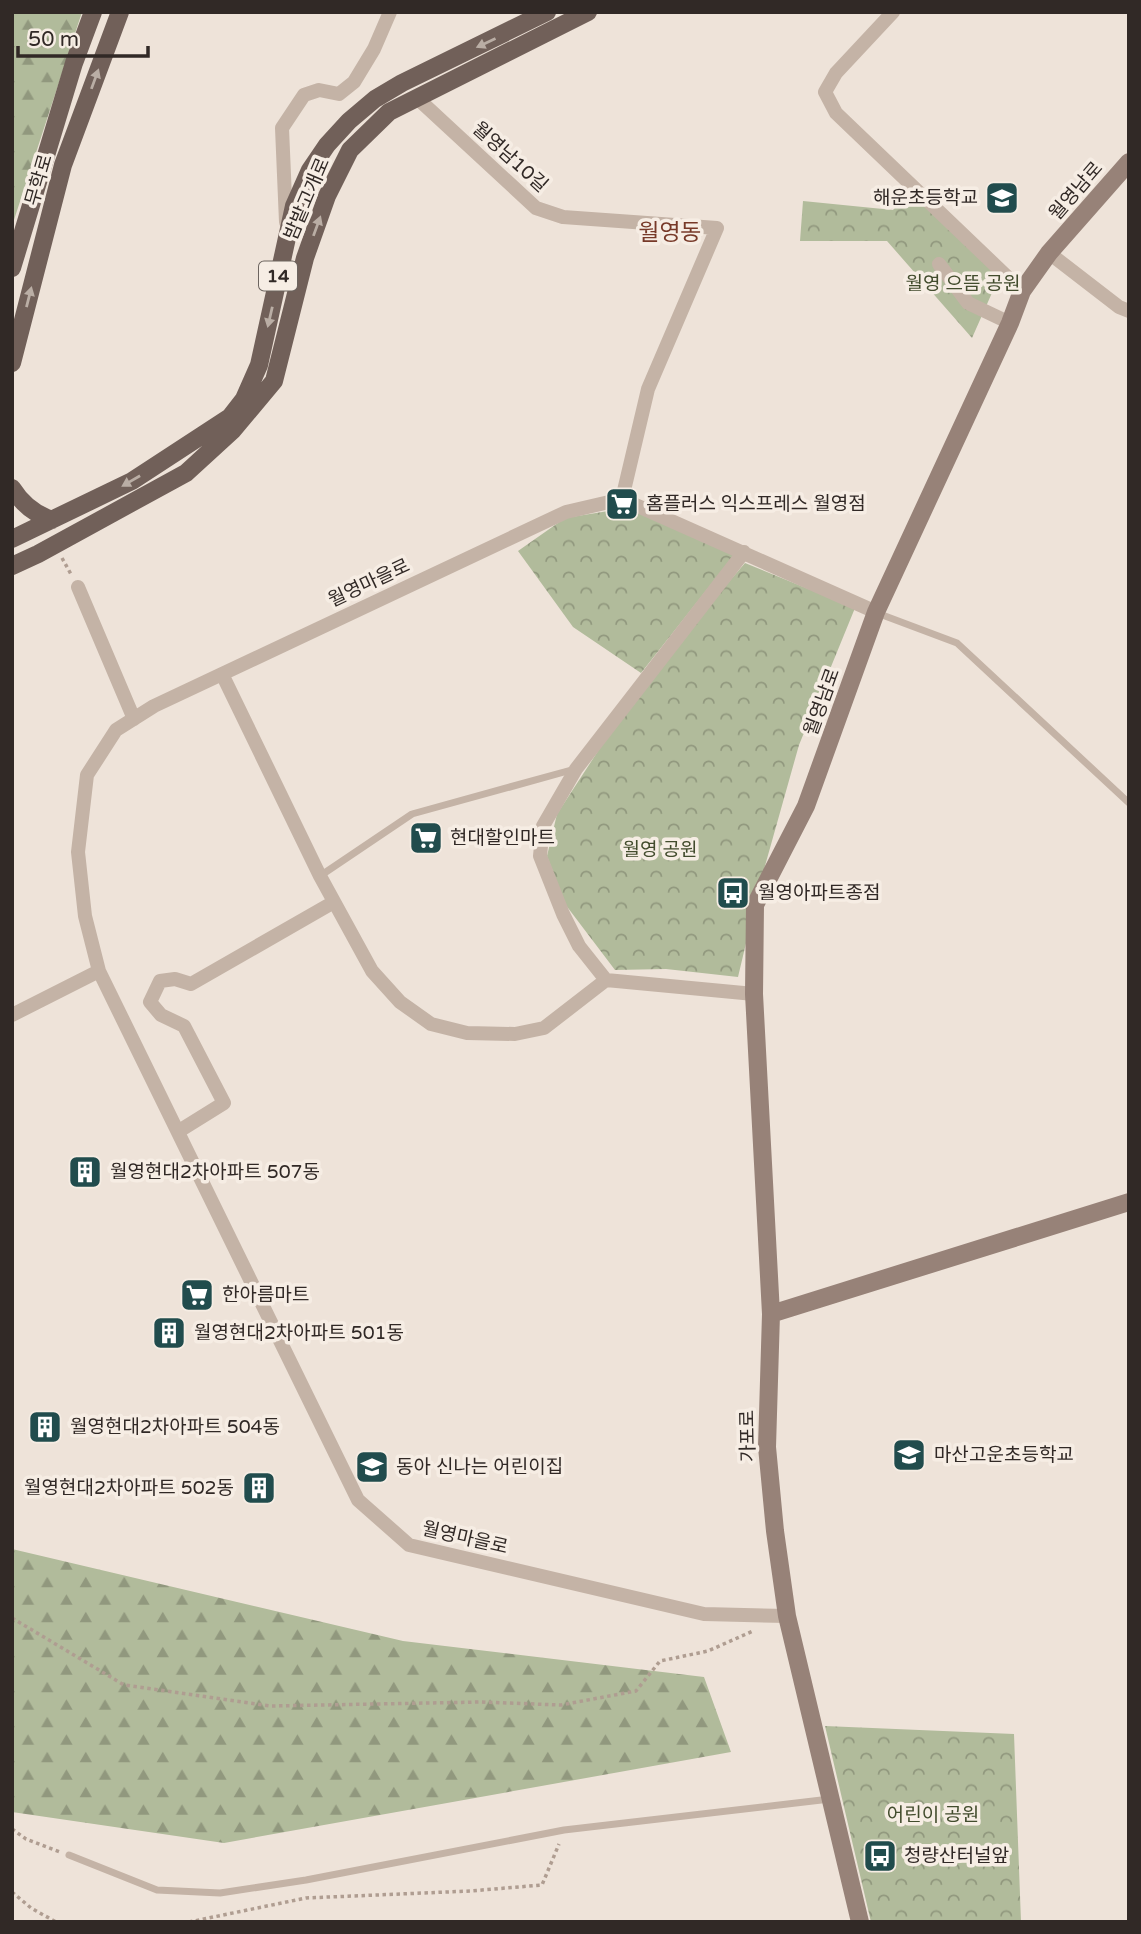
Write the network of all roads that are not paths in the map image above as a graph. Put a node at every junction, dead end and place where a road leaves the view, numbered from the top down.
1 (93, 12) edge
2 (120, 12) edge
3 (390, 12) edge
4 (547, 12) edge
5 (588, 12) edge
6 (893, 12) edge
7 (416, 97) junction
8 (1129, 162) edge
9 (286, 232) junction
10 (1049, 253) junction
11 (939, 264) dead end
12 (12, 268) edge
13 (1022, 291) junction
14 (1129, 311) edge
15 (1010, 323) junction
16 (12, 363) edge
17 (12, 488) edge
18 (622, 499) junction
19 (52, 520) junction
20 (12, 539) edge
21 (744, 552) junction
22 (12, 566) edge
23 (78, 587) road end
24 (876, 612) junction
25 (222, 674) junction
26 (134, 719) junction
27 (576, 769) junction
28 (1129, 803) edge
29 (320, 876) junction
30 (334, 902) junction
31 (99, 971) junction
32 (606, 980) junction
33 (754, 994) junction
34 (12, 1015) edge
35 (179, 1131) junction
36 (1129, 1202) edge
37 (771, 1314) junction
38 (787, 1616) junction
39 (831, 1799) junction
40 (69, 1855) road end
41 (860, 1922) edge

1 - 12 main road, 무학로
16 -> 2 main road, 무학로
3 - 9 street
4 -> 9 main road, 밤밭고개로 / 14
5 - 7 main road, 밤밭고개로 / 14
6 - 13 street
7 - 18 street, 월영남10길
22 -> 7 main road, 밤밭고개로 / 14
8 - 10 main road, 월영남로
9 -> 19 main road, 밤밭고개로 / 14
10 - 13 main road, 월영남로
10 - 14 street
11 - 15 street
13 - 15 main road, 월영남로
15 - 24 main road, 월영남로
17 - 19 main road
18 - 21 street
18 - 25 street, 월영마을로
19 - 20 main road, 밤밭고개로 / 14
21 - 24 street
21 - 27 street
23 - 26 street
24 - 28 lane
24 - 33 main road, 월영남로
25 - 26 street, 월영마을로
25 - 29 street
26 - 31 street, 월영마을로
27 - 29 lane
27 - 32 street
29 - 30 street
30 - 32 street
30 - 35 street
31 - 34 street
31 - 35 street, 월영마을로
32 - 33 street
33 - 37 main road, 월영남로
35 - 38 street, 월영마을로
36 - 37 main road
37 - 38 main road, 가포로
38 - 39 main road, 가포로
39 - 40 lane
39 - 41 main road, 가포로

